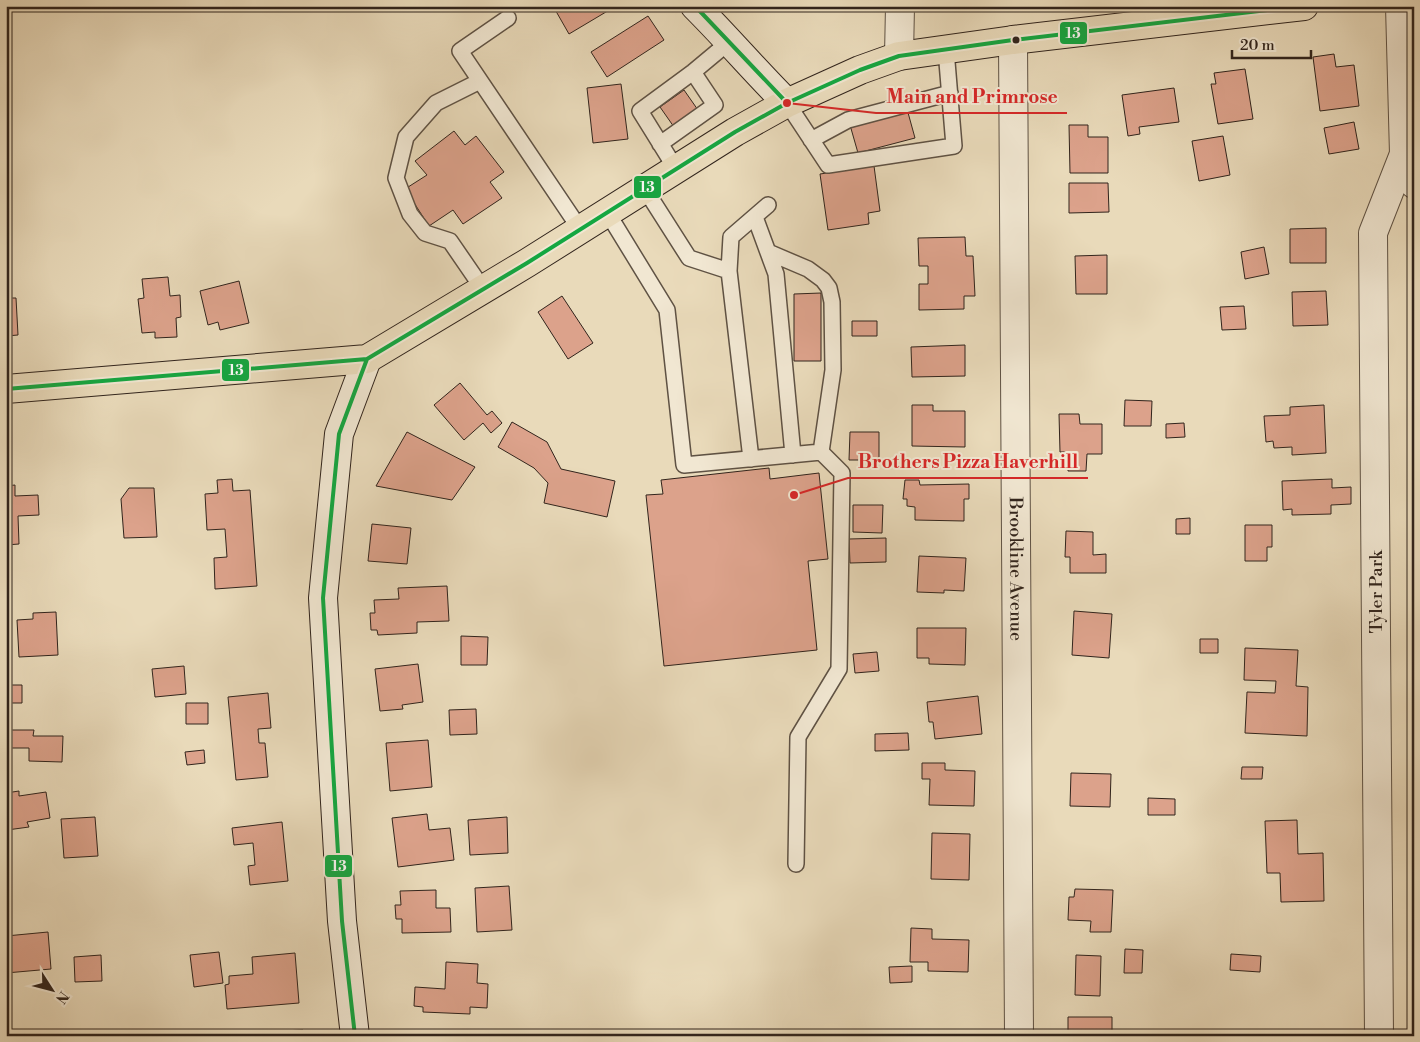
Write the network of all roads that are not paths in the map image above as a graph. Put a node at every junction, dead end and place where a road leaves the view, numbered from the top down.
1 (695, 6) edge
2 (900, 6) edge
3 (1304, 6) edge
4 (1400, 6) edge
5 (508, 18) dead end
6 (1013, 40) junction
7 (729, 42) junction
8 (946, 50) junction
9 (899, 56) junction
10 (693, 72) junction
11 (480, 81) junction
12 (950, 94) junction
13 (787, 103) junction
14 (811, 140) junction
15 (660, 144) junction
16 (1404, 154) junction
17 (676, 169) junction
18 (1414, 184) edge
19 (644, 189) junction
20 (768, 205) dead end
21 (607, 212) junction
22 (755, 217) junction
23 (580, 229) junction
24 (768, 252) junction
25 (729, 271) junction
26 (483, 290) junction
27 (367, 359) junction
28 (6, 389) edge
29 (821, 452) junction
30 (793, 455) junction
31 (751, 459) junction
32 (796, 864) dead end
33 (355, 1036) edge
34 (1019, 1036) edge
35 (1379, 1036) edge

1 - 7 street
2 - 9 street
3 - 6 main road
4 - 16 street, Tyler Park
5 - 11 lane
6 - 8 main road
6 - 34 street, Brookline Avenue
7 - 10 lane
7 - 13 street
8 - 9 main road
8 - 12 lane
9 - 13 main road
10 - 15 lane
10 - 15 lane
11 - 23 lane
11 - 26 lane
12 - 14 lane
12 - 14 lane
13 - 14 lane
13 - 17 main road
15 - 17 lane
16 - 18 street, Tyler Park
16 - 35 street, Tyler Park
17 - 19 main road
19 - 21 main road
19 - 25 lane
20 - 22 lane
21 - 23 main road
21 - 31 lane
22 - 24 lane
22 - 25 lane
23 - 26 main road
24 - 29 lane
24 - 30 lane
25 - 31 lane
26 - 27 main road
27 - 28 main road
27 - 33 street
29 - 30 lane
29 - 32 lane
30 - 31 lane

